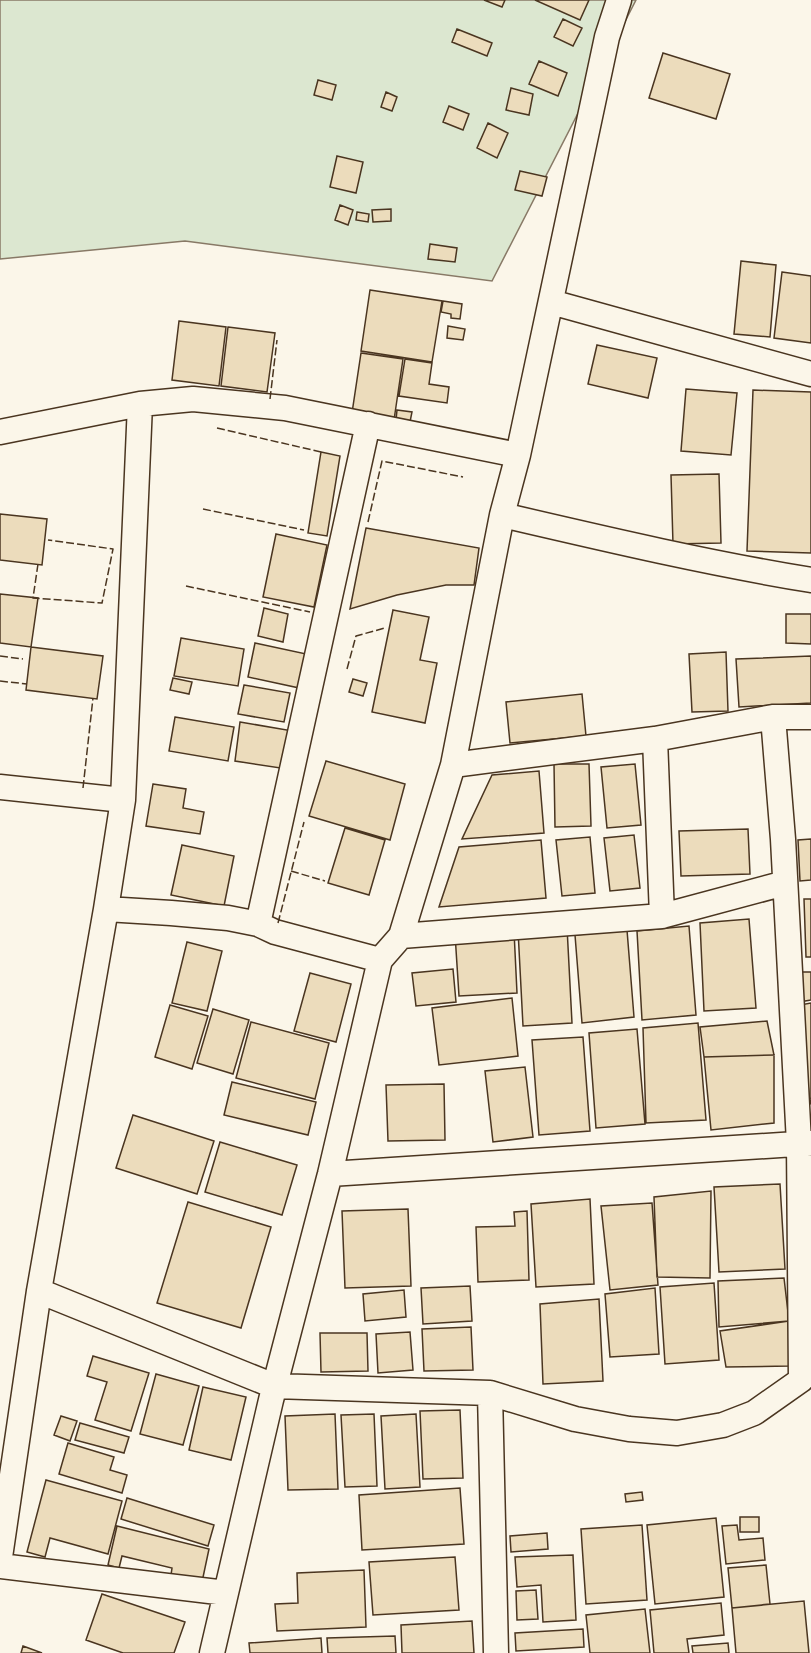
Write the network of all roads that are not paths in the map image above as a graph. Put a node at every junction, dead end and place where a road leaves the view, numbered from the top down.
1 (619, 0) edge
2 (551, 302) junction
3 (811, 374) edge
4 (140, 404) junction
5 (368, 424) junction
6 (0, 432) edge
7 (518, 455) junction
8 (502, 515) junction
9 (811, 580) edge
10 (773, 717) junction
11 (811, 717) edge
12 (655, 739) junction
13 (453, 765) junction
14 (0, 787) edge
15 (123, 800) junction
16 (785, 883) junction
17 (106, 909) junction
18 (662, 916) junction
19 (258, 924) junction
20 (401, 936) junction
21 (380, 960) junction
22 (805, 1143) edge
23 (330, 1174) junction
24 (39, 1291) junction
25 (274, 1386) junction
26 (490, 1393) junction
27 (0, 1557) edge
28 (0, 1566) edge
29 (226, 1593) junction
30 (212, 1653) edge
31 (496, 1653) edge

1 - 2 street
2 - 3 street
2 - 7 street
4 - 5 street
4 - 6 street
4 - 15 street
5 - 7 street
5 - 19 street
7 - 8 street
8 - 9 street
8 - 13 street
10 - 11 street
10 - 12 street
10 - 16 street
12 - 13 street
12 - 18 street
13 - 20 street
14 - 15 street
15 - 17 street
16 - 18 street
16 - 22 street
17 - 19 street
17 - 24 street
18 - 20 street
19 - 21 street
20 - 21 street
21 - 23 street
22 - 23 street
22 - 26 street
23 - 25 street
24 - 25 street
24 - 27 street
25 - 26 street
25 - 29 street
26 - 31 street
28 - 29 street
29 - 30 street

